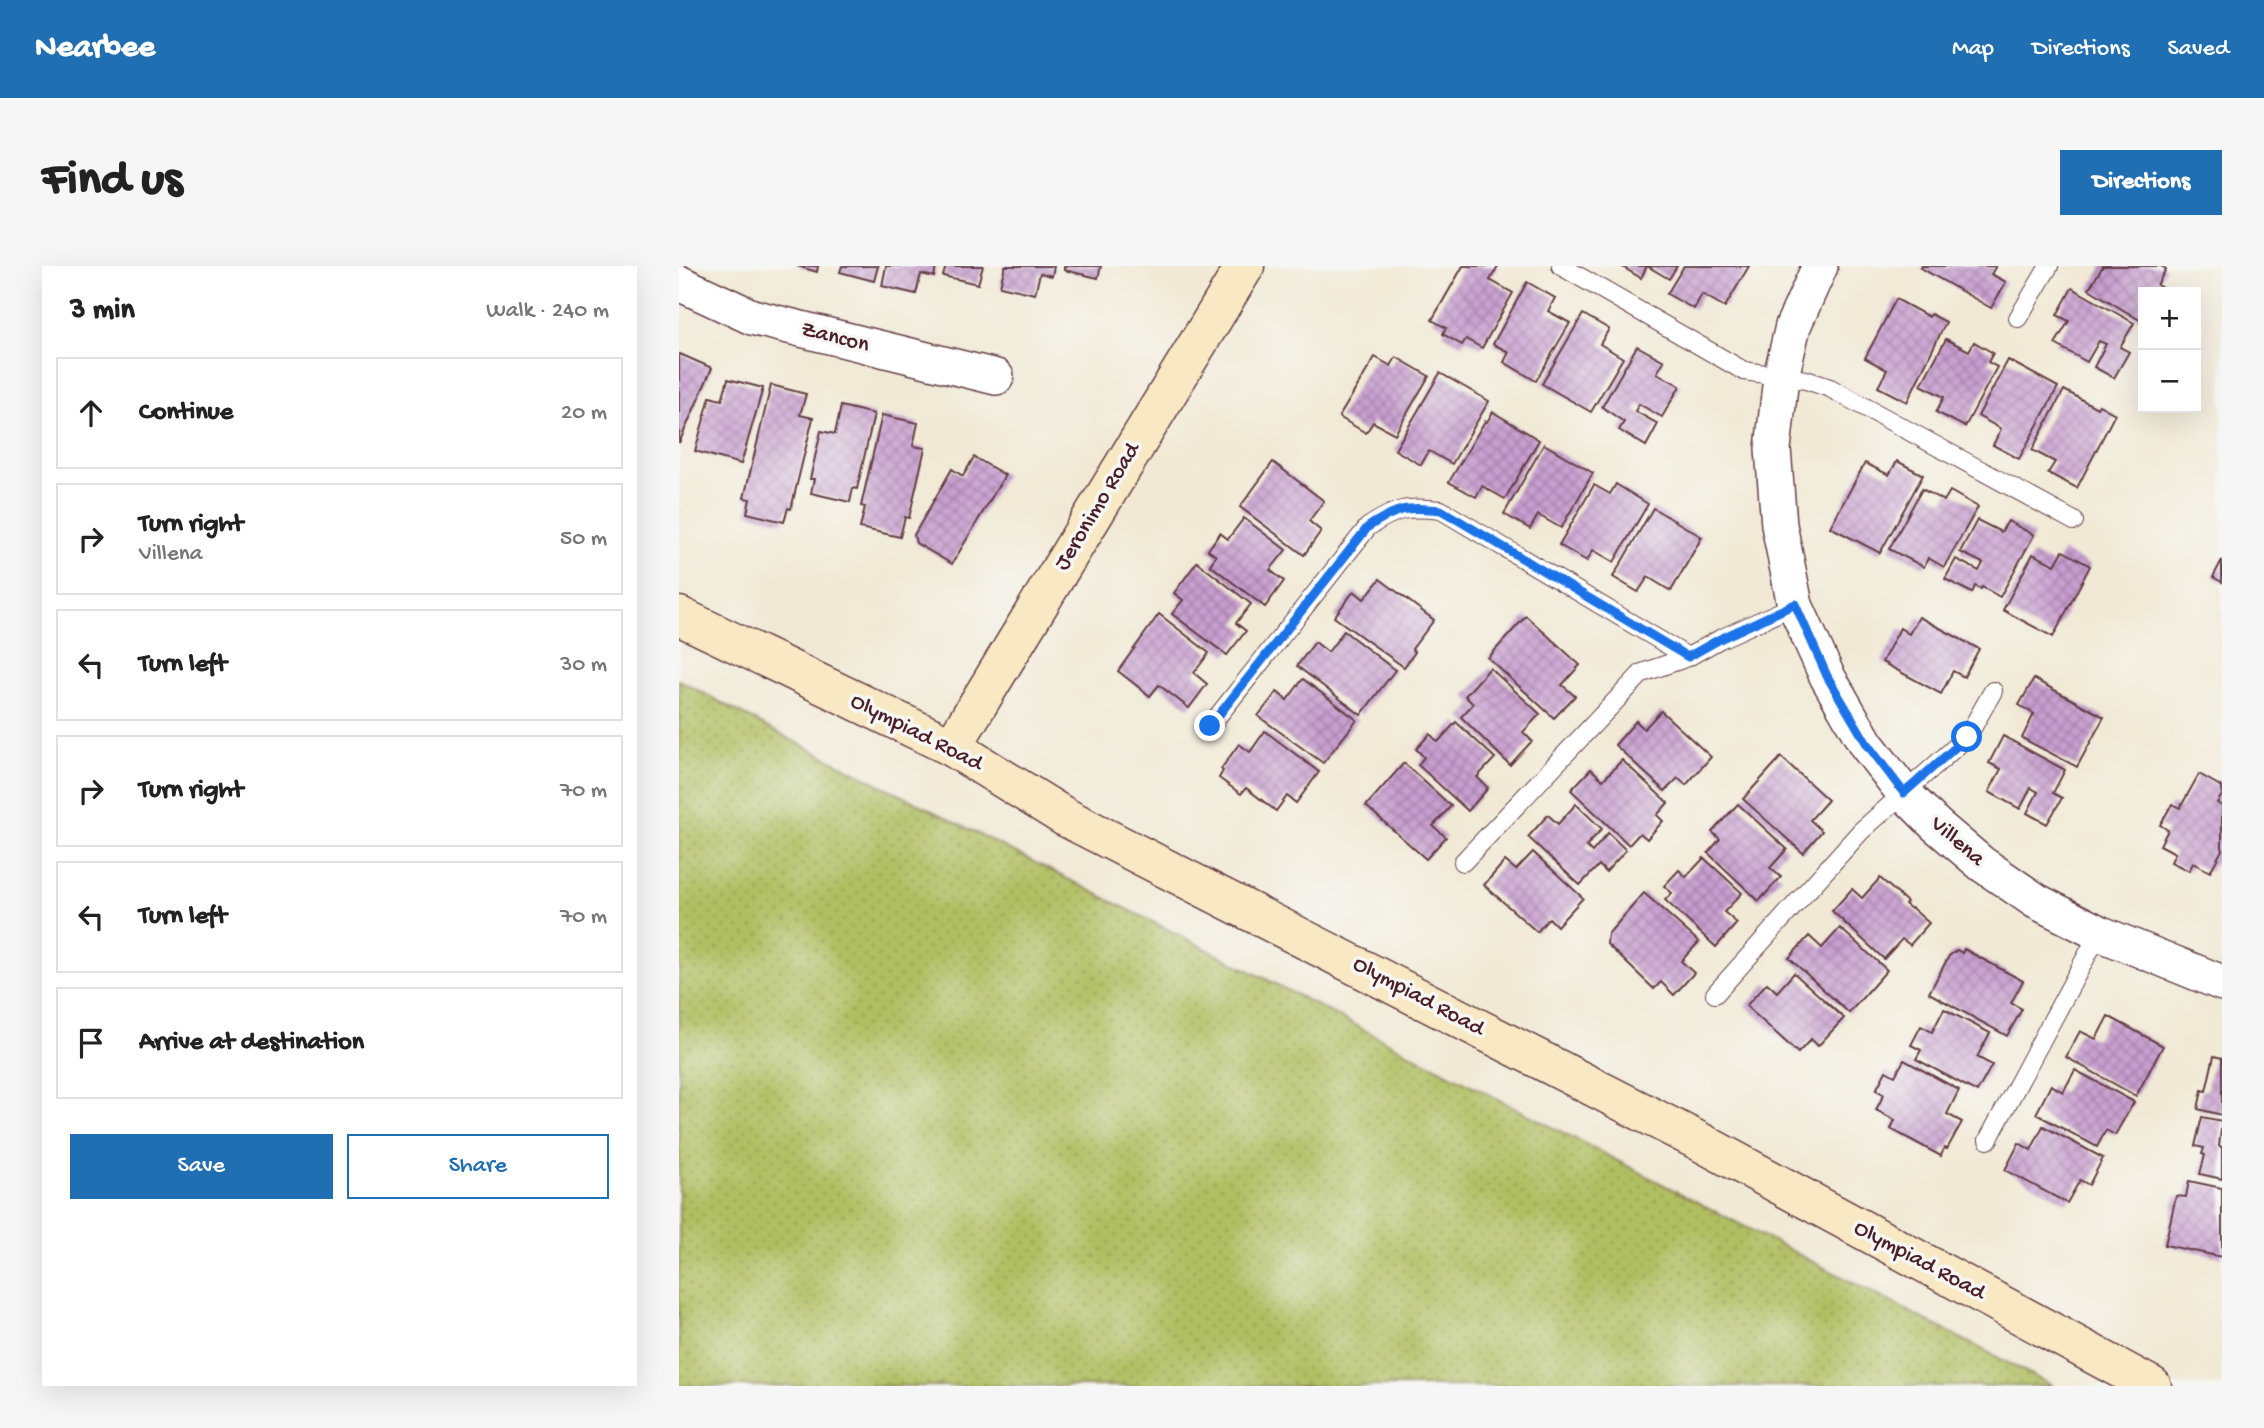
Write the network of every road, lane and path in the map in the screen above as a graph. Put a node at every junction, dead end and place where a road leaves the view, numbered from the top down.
1 (1245, 266) edge
2 (1561, 266) edge
3 (1820, 266) edge
4 (2049, 266) edge
5 (679, 283) edge
6 (2018, 318) dead end
7 (996, 377) dead end
8 (1781, 377) junction
9 (2074, 521) dead end
10 (1795, 604) junction
11 (679, 616) edge
12 (1688, 657) junction
13 (1993, 691) dead end
14 (1210, 726) dead end
15 (952, 747) junction
16 (1904, 793) junction
17 (1464, 862) dead end
18 (2099, 933) junction
19 (2222, 983) edge
20 (1714, 994) dead end
21 (1988, 1140) dead end
22 (2153, 1386) edge

1 - 15 main road, Jeronimo Road
2 - 8 lane
3 - 8 street, Villena
4 - 6 lane
5 - 7 street, Zancon
8 - 9 lane
8 - 10 street, Villena
10 - 12 lane
10 - 16 street, Villena
11 - 15 main road, Olympiad Road
12 - 14 lane
12 - 17 lane
13 - 16 lane
15 - 22 main road, Olympiad Road
16 - 18 street, Villena
16 - 20 lane
18 - 19 street, Villena
18 - 21 lane

